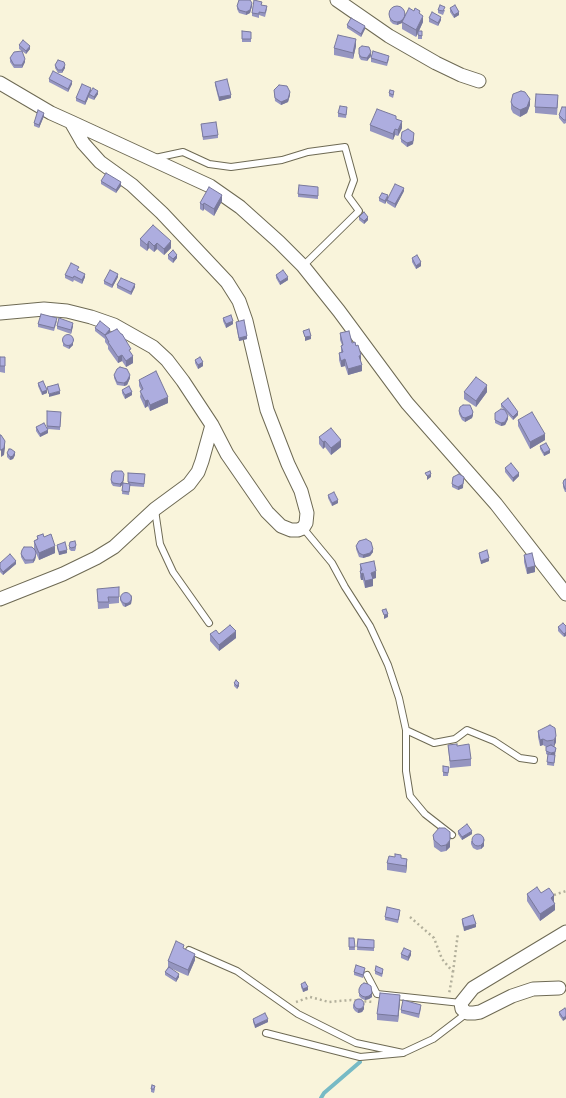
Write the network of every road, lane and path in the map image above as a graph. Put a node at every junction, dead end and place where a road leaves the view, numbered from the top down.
1 (337, 0) edge
2 (479, 81) dead end
3 (0, 83) edge
4 (71, 122) junction
5 (150, 159) junction
6 (303, 266) junction
7 (0, 313) edge
8 (212, 425) junction
9 (155, 509) junction
10 (303, 528) junction
11 (566, 594) edge
12 (0, 599) edge
13 (209, 623) dead end
14 (406, 730) junction
15 (534, 760) dead end
16 (452, 835) edge
17 (566, 891) edge
18 (554, 895) edge
19 (410, 917) dead end
20 (566, 932) edge
21 (458, 933) dead end
22 (189, 950) edge
23 (453, 972) junction
24 (367, 975) dead end
25 (559, 988) dead end
26 (377, 994) junction
27 (287, 1006) junction
28 (459, 1006) junction
29 (266, 1033) dead end
30 (404, 1053) junction

1 - 2 street
3 - 4 street
4 - 5 street
4 - 10 street
5 - 6 street
5 - 6 lane
6 - 11 street
7 - 8 street
8 - 9 street
8 - 10 street
9 - 12 street
9 - 13 lane
10 - 14 lane
14 - 15 lane
14 - 16 lane
17 - 18 path
19 - 23 path
20 - 28 street
21 - 23 path
22 - 27 lane
23 - 28 path
24 - 26 lane
25 - 28 street
26 - 27 path
26 - 28 lane
27 - 30 lane
28 - 30 lane
29 - 30 lane

